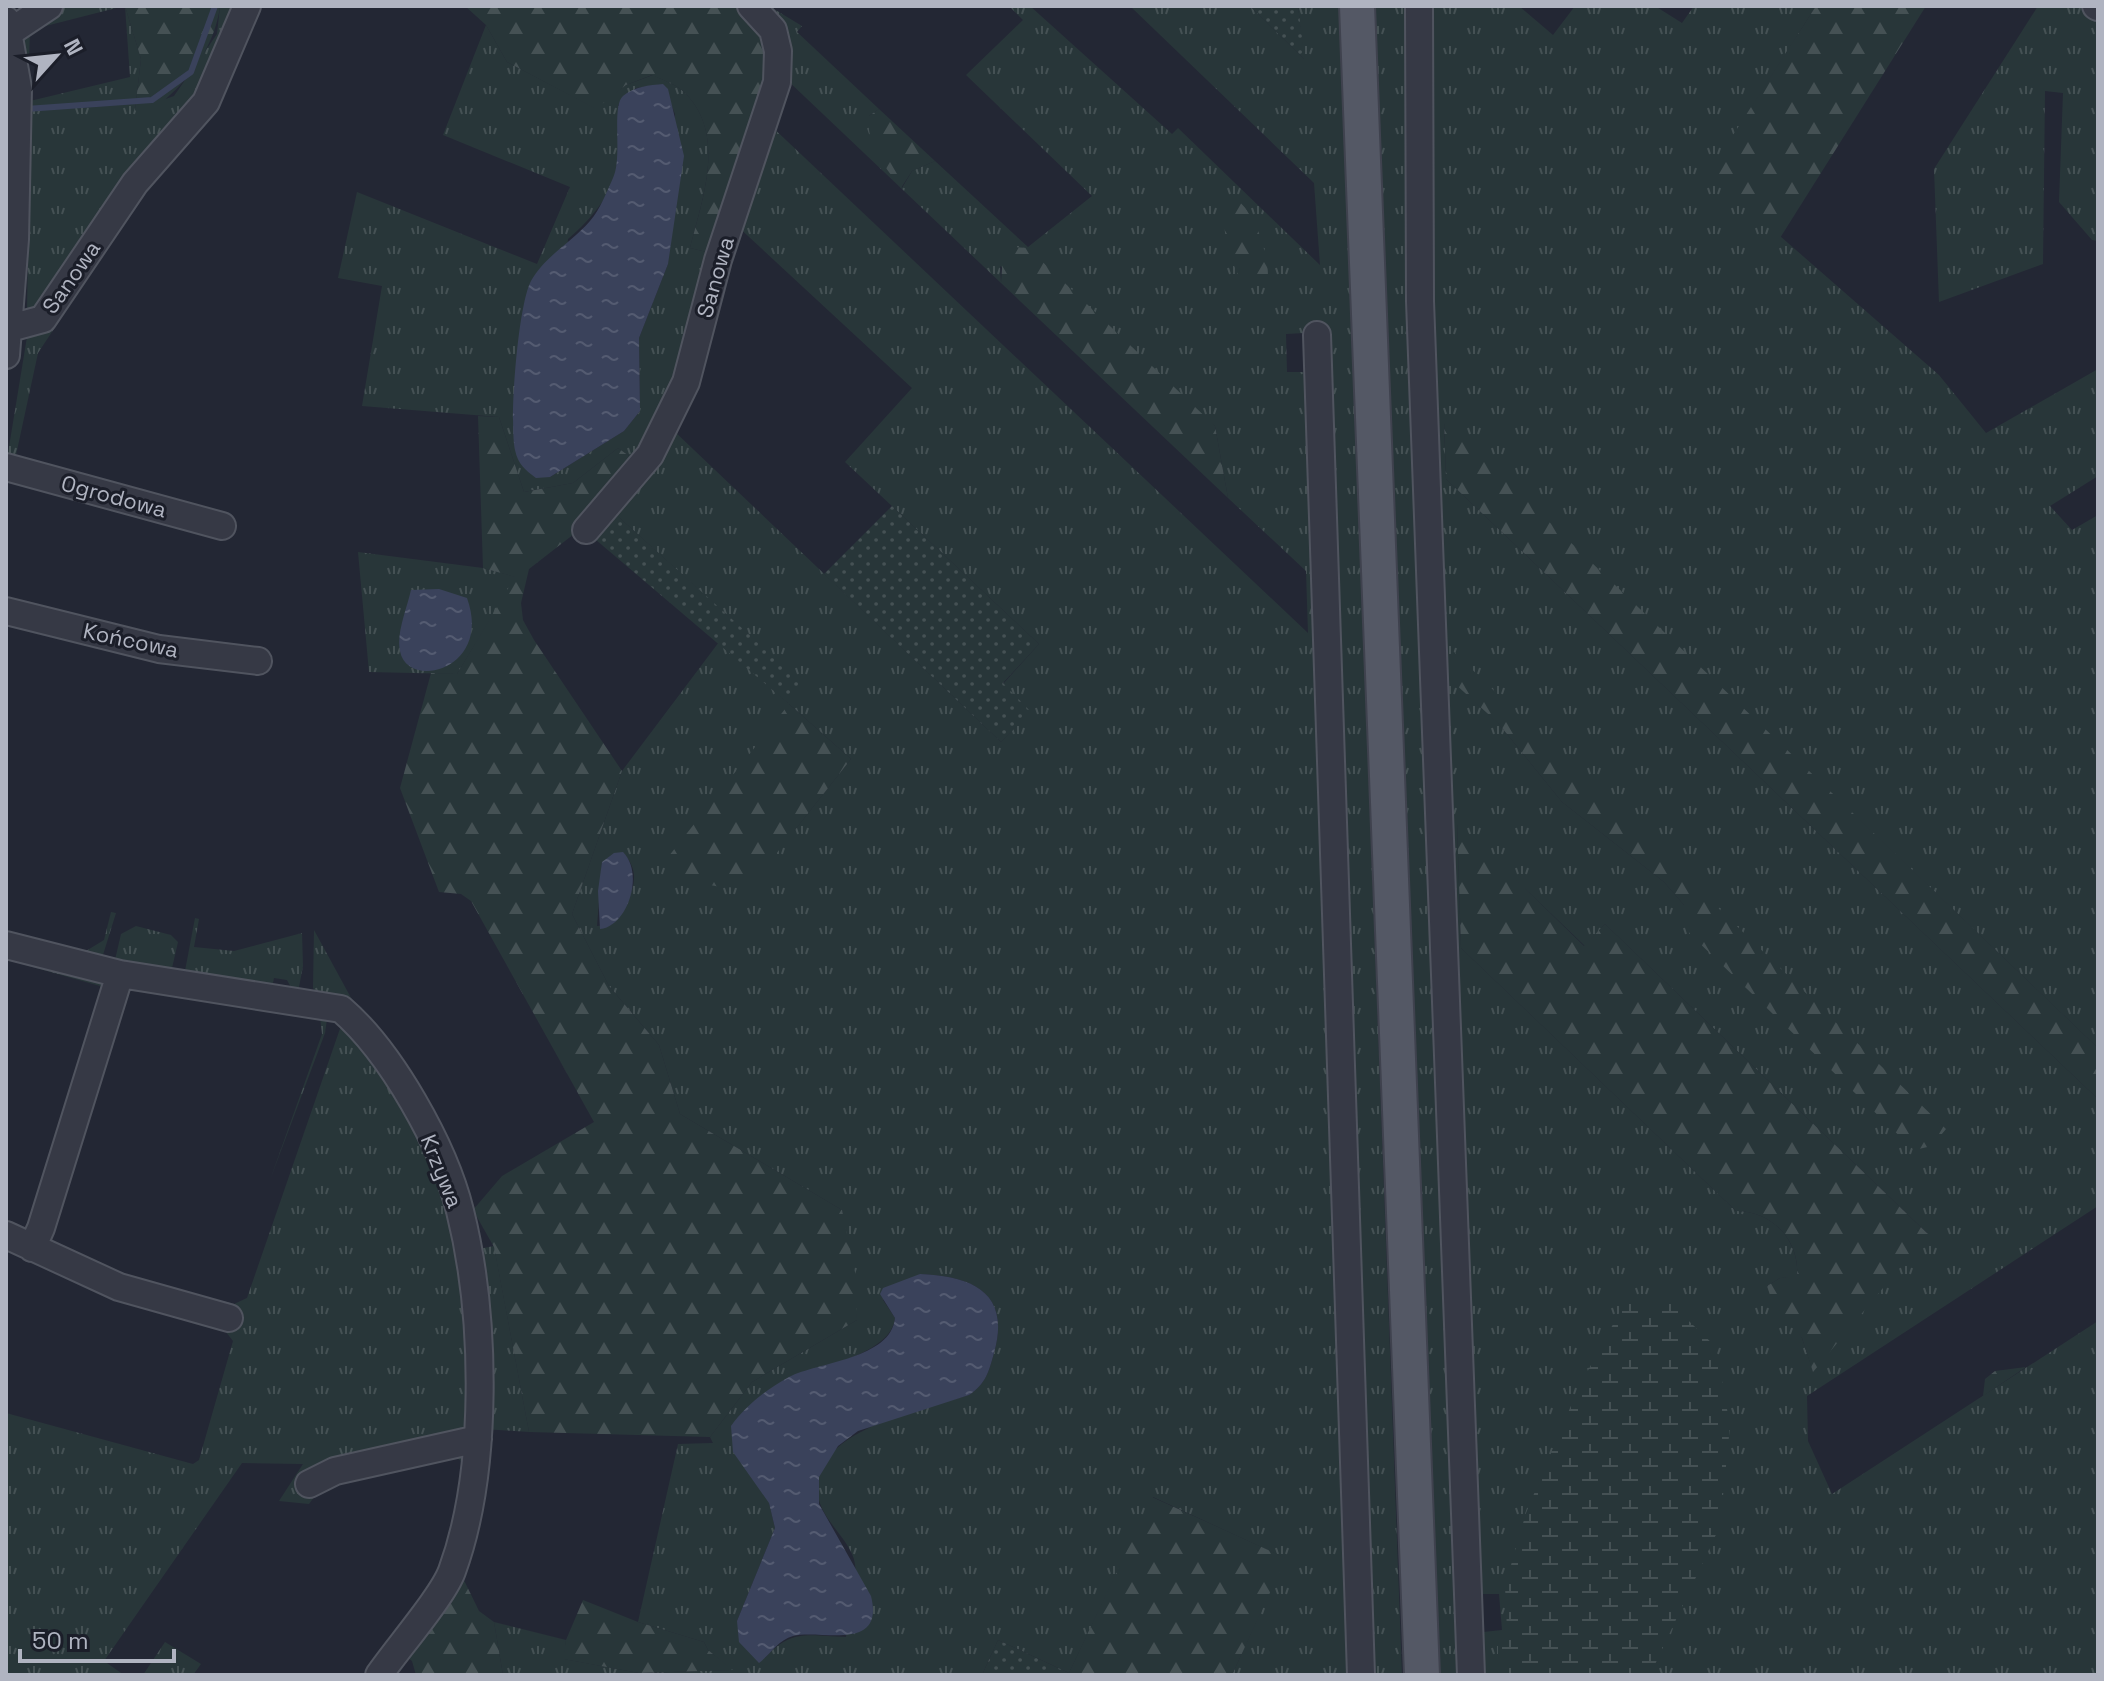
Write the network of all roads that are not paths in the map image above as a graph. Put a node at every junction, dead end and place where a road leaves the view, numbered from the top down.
1 (49, 6) edge
2 (247, 6) edge
3 (751, 6) edge
4 (1357, 6) edge
5 (1419, 6) edge
6 (8, 35) edge
7 (10, 328) junction
8 (1317, 335) dead end
9 (6, 355) edge
10 (6, 467) edge
11 (222, 526) dead end
12 (586, 530) dead end
13 (6, 611) edge
14 (258, 661) dead end
15 (6, 945) edge
16 (120, 974) junction
17 (6, 1235) edge
18 (32, 1248) junction
19 (229, 1318) dead end
20 (478, 1439) junction
21 (309, 1484) dead end
22 (379, 1675) edge
23 (1361, 1675) edge
24 (1422, 1675) edge
25 (1471, 1675) edge

1 - 6 street
2 - 7 street, Sanowa
3 - 12 street, Sanowa
4 - 24 main road
5 - 25 street
6 - 7 street
7 - 9 street
8 - 23 street
10 - 11 street, Ogrodowa
13 - 14 street, Końcowa
15 - 16 street, Krzywa
16 - 18 street
16 - 20 street, Krzywa
17 - 18 street
18 - 19 street
20 - 21 street
20 - 22 street, Krzywa

